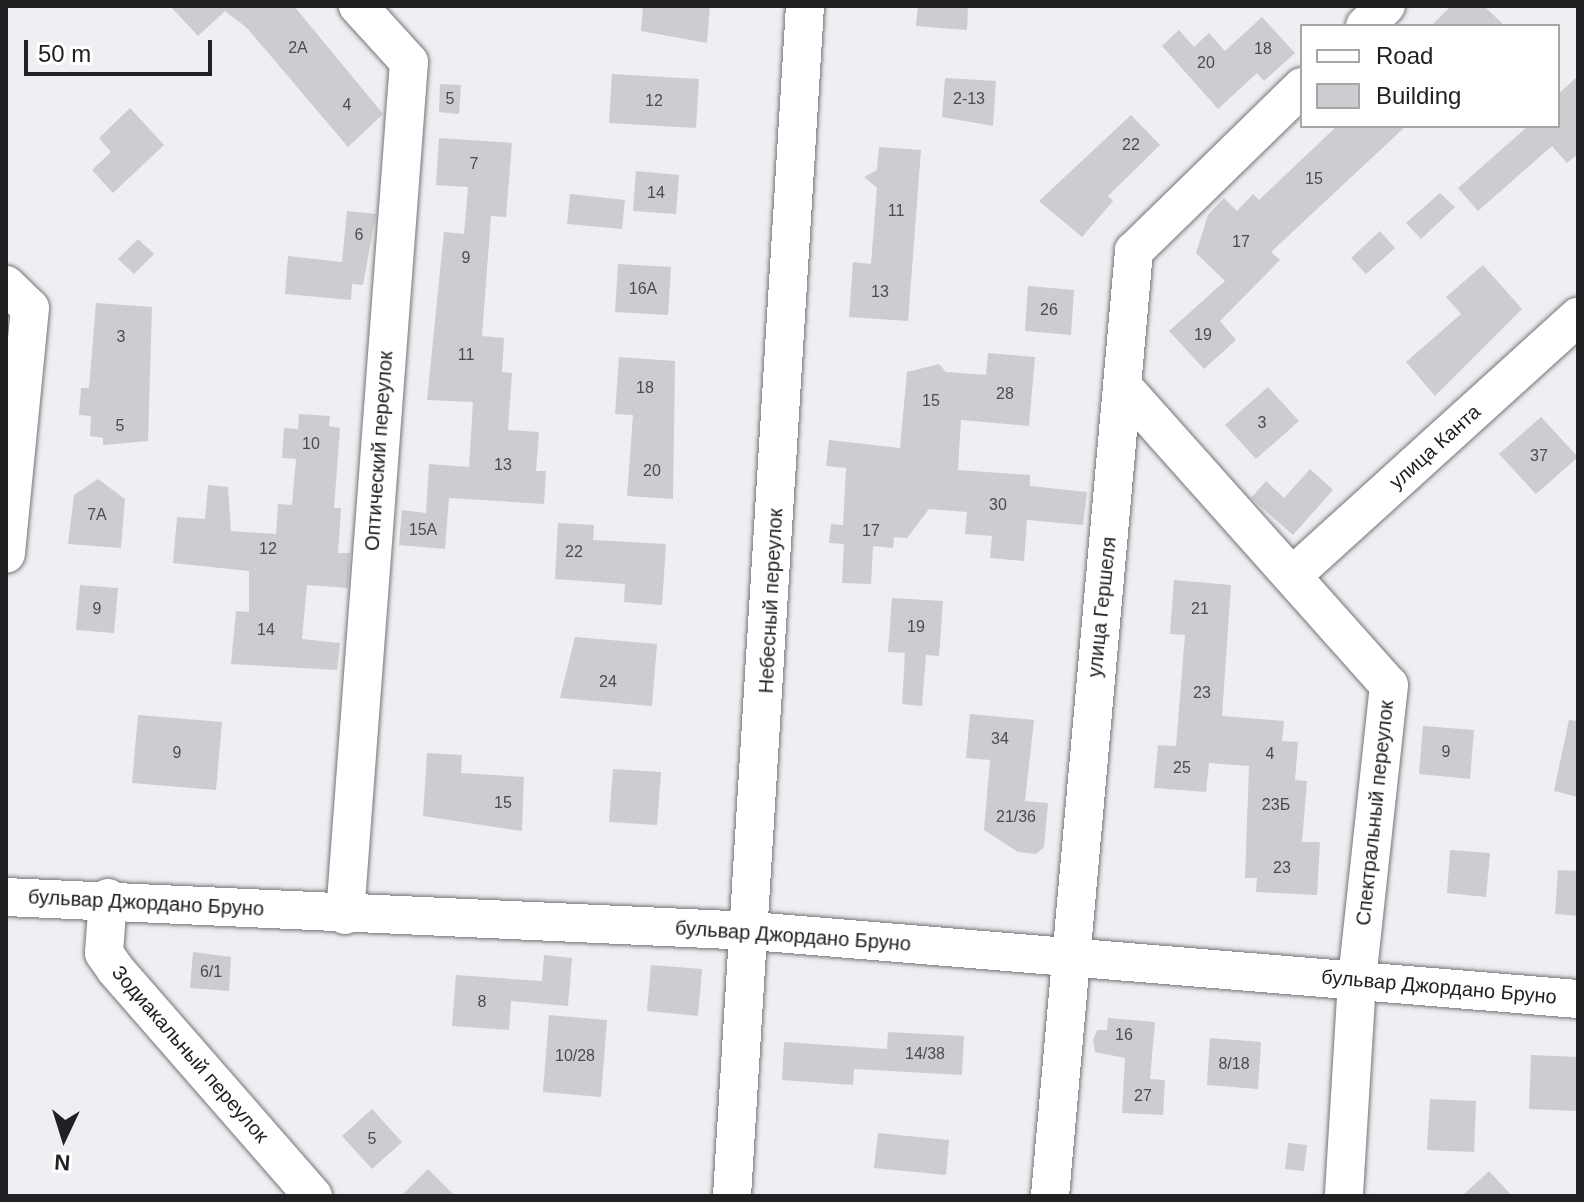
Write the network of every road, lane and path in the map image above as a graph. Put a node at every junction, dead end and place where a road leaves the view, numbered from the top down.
1 (358, 6) edge
2 (805, 6) edge
3 (1386, 6) edge
4 (1367, 24) edge
5 (1300, 89) edge
6 (6, 285) edge
7 (1578, 317) edge
8 (1124, 388) junction
9 (6, 554) edge
10 (1292, 576) junction
11 (6, 897) edge
12 (108, 898) junction
13 (345, 915) junction
14 (752, 931) junction
15 (1067, 956) junction
16 (1357, 981) junction
17 (1578, 999) edge
18 (313, 1196) edge
19 (732, 1196) edge
20 (1050, 1196) edge
21 (1344, 1196) edge

1 - 13 street, Оптический переулок
2 - 14 street, Небесный переулок
3 - 4 street
5 - 8 street, улица Гершеля
6 - 9 street
7 - 10 street, улица Канта
8 - 10 street, Спектральный переулок
8 - 15 street, улица Гершеля
10 - 16 street, Спектральный переулок
11 - 12 street, бульвар Джордано Бруно
12 - 13 street, бульвар Джордано Бруно
12 - 18 street, Зодиакальный переулок
13 - 14 street, бульвар Джордано Бруно
14 - 15 street, бульвар Джордано Бруно
14 - 19 street, Небесный переулок
15 - 16 street, бульвар Джордано Бруно
15 - 20 street, улица Гершеля
16 - 17 street, бульвар Джордано Бруно
16 - 21 street, Спектральный переулок

